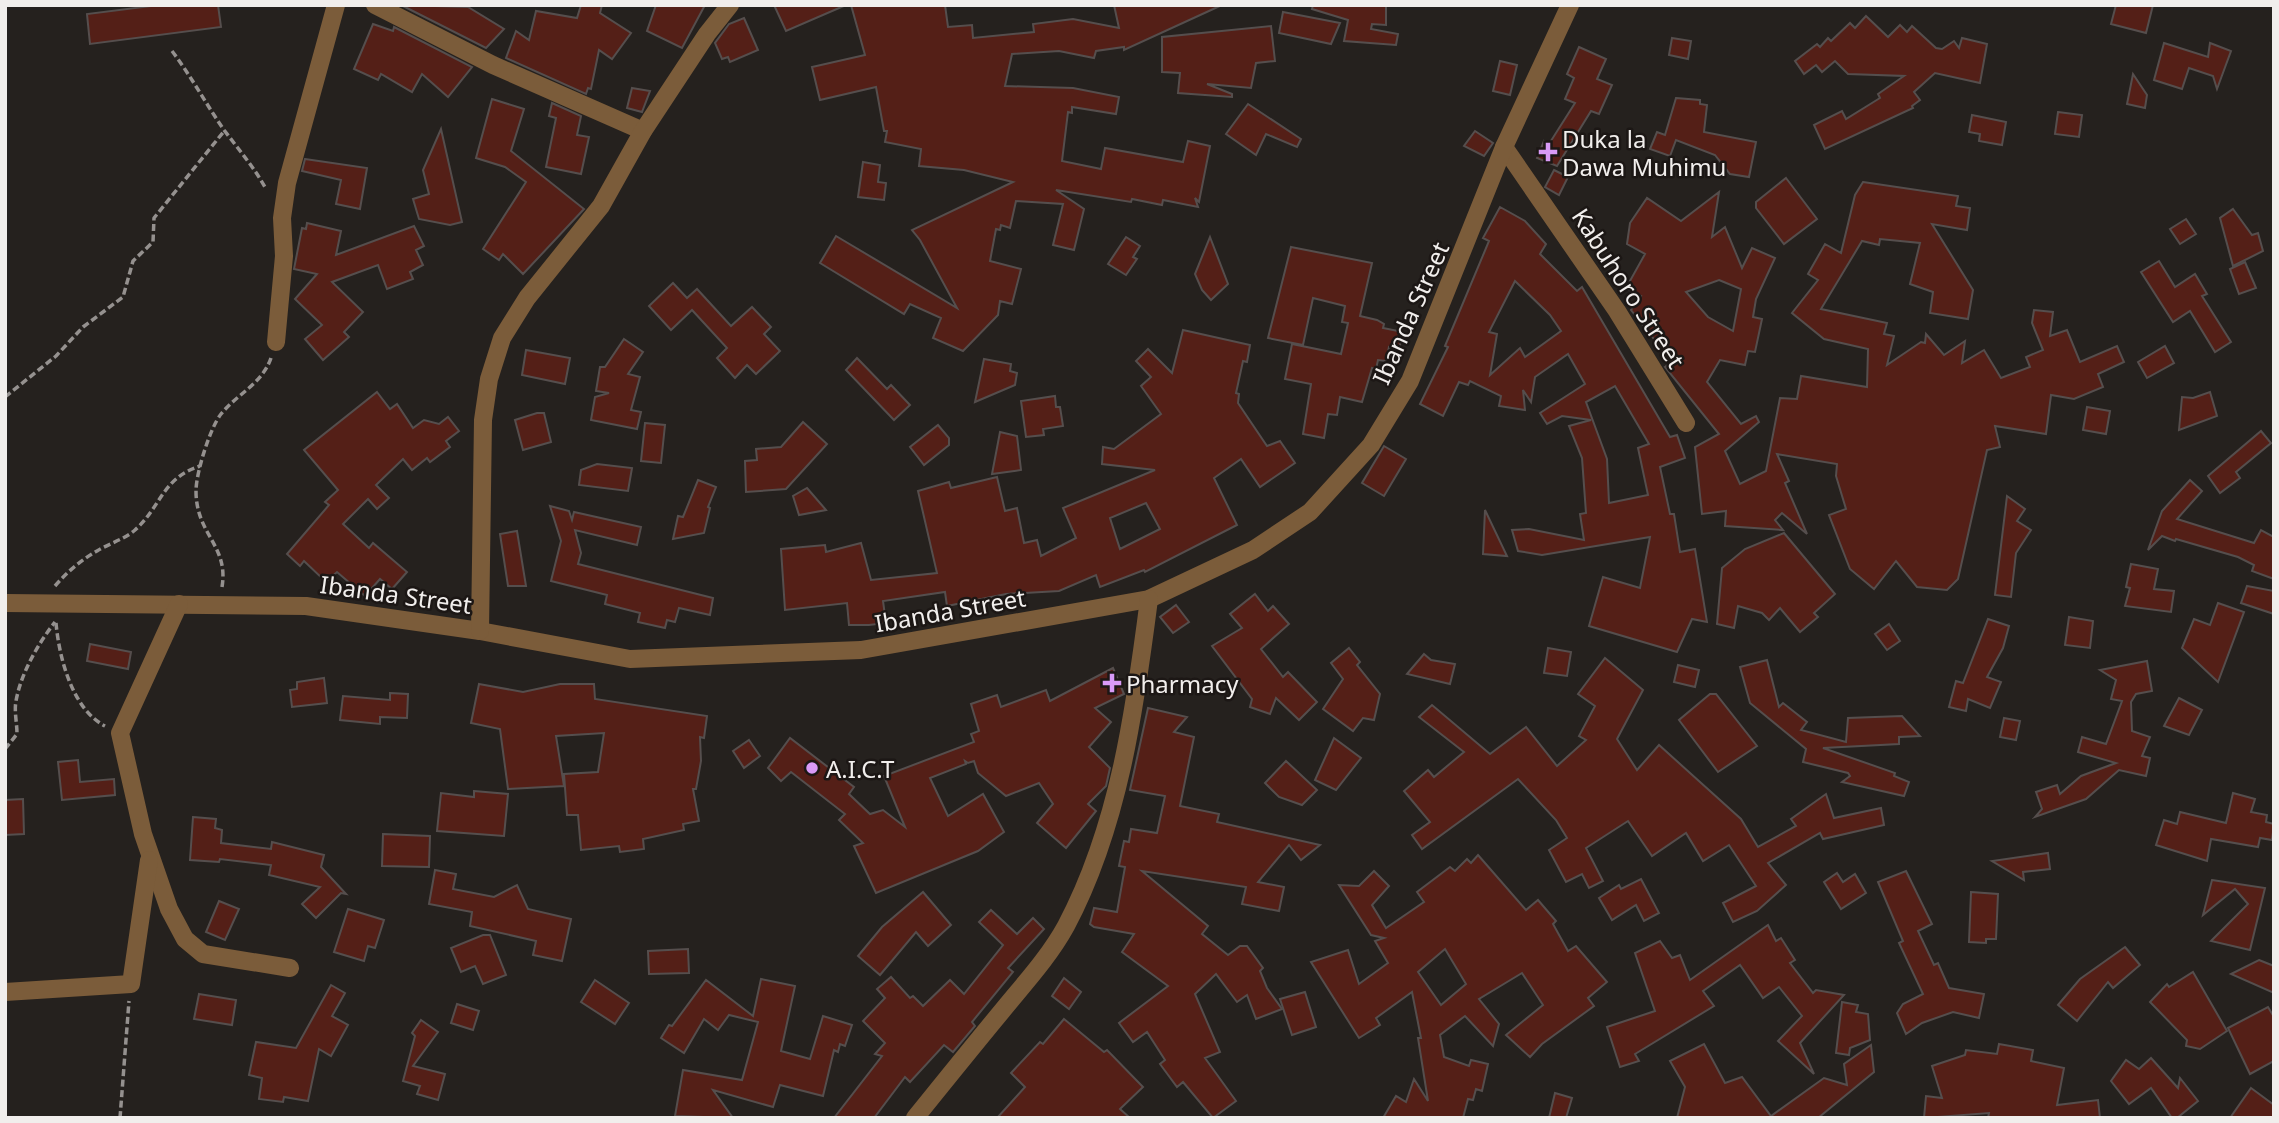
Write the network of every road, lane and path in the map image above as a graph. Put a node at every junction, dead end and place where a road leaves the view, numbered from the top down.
1 (336, 5) edge
2 (375, 5) edge
3 (730, 5) edge
4 (1570, 5) edge
5 (172, 51) dead end
6 (225, 130) junction
7 (643, 131) junction
8 (1504, 147) junction
9 (282, 218) junction
10 (276, 342) joint
11 (5, 397) edge
12 (1686, 423) dead end
13 (200, 466) junction
14 (1149, 599) junction
15 (5, 603) edge
16 (217, 603) junction
17 (179, 604) junction
18 (50, 609) junction
19 (481, 631) junction
20 (120, 733) junction
21 (5, 749) edge
22 (150, 856) junction
23 (290, 968) dead end
24 (131, 984) junction
25 (5, 992) edge
26 (120, 1118) edge
27 (915, 1118) edge

1 - 9 street
2 - 7 street
3 - 7 street
4 - 8 street, Ibanda Street
5 - 6 path
6 - 9 path
6 - 11 path
7 - 19 street
8 - 12 street, Kabuhoro Street
8 - 14 street, Ibanda Street
9 - 10 street
10 - 13 path
13 - 16 path
13 - 18 path
14 - 19 street, Ibanda Street
14 - 27 street
15 - 18 street, Ibanda Street
16 - 17 street, Ibanda Street
16 - 19 street, Ibanda Street
17 - 18 street, Ibanda Street
17 - 20 street
18 - 20 path
18 - 21 path
20 - 22 street
22 - 23 street
22 - 24 street
24 - 25 street
24 - 26 path

